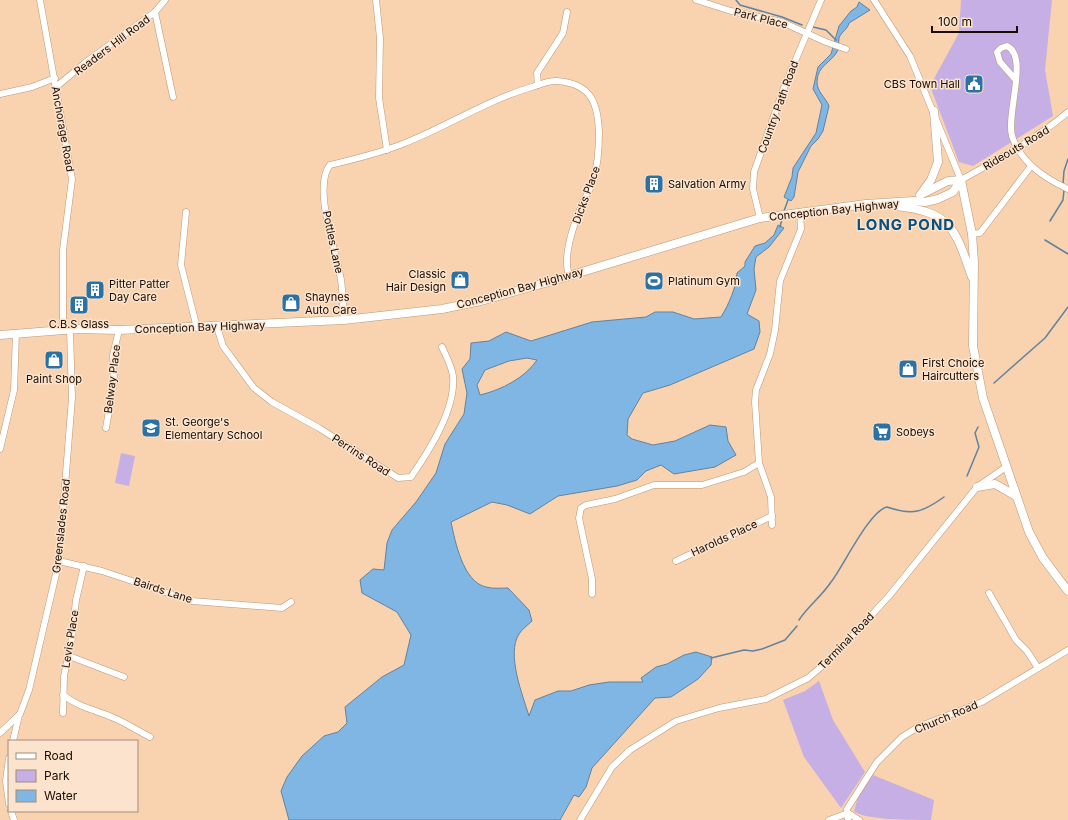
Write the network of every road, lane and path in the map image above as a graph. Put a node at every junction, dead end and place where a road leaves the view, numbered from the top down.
1 (40, 0) edge
2 (165, 0) edge
3 (376, 0) edge
4 (696, 0) edge
5 (821, 0) edge
6 (874, 0) edge
7 (155, 12) junction
8 (567, 12) dead end
9 (807, 32) junction
10 (844, 48) dead end
11 (54, 78) junction
12 (1015, 79) junction
13 (538, 85) junction
14 (56, 87) junction
15 (0, 94) edge
16 (173, 97) dead end
17 (934, 111) junction
18 (1068, 112) edge
19 (1018, 148) junction
20 (387, 150) junction
21 (330, 165) joint
22 (1031, 166) junction
23 (961, 180) junction
24 (1068, 189) edge
25 (920, 195) junction
26 (913, 201) junction
27 (874, 204) junction
28 (186, 212) dead end
29 (798, 213) junction
30 (760, 218) junction
31 (972, 234) junction
32 (569, 275) junction
33 (973, 282) junction
34 (344, 320) junction
35 (218, 327) junction
36 (197, 328) junction
37 (66, 330) junction
38 (119, 330) junction
39 (16, 333) junction
40 (0, 335) edge
41 (442, 347) dead end
42 (106, 428) dead end
43 (0, 449) edge
44 (759, 463) junction
45 (1006, 467) junction
46 (977, 487) junction
47 (1016, 496) junction
48 (772, 516) junction
49 (772, 525) dead end
50 (676, 560) dead end
51 (59, 561) junction
52 (84, 566) junction
53 (1068, 591) edge
54 (989, 593) dead end
55 (592, 594) dead end
56 (291, 602) dead end
57 (1068, 650) edge
58 (69, 656) junction
59 (1038, 668) junction
60 (124, 677) dead end
61 (63, 695) junction
62 (63, 713) dead end
63 (20, 714) junction
64 (0, 733) edge
65 (150, 737) dead end
66 (13, 740) edge
67 (8, 766) edge
68 (8, 796) edge
69 (848, 813) junction
70 (580, 820) edge
71 (829, 820) edge
72 (848, 820) edge
73 (859, 820) edge

1 - 11 street, Anchorage Road
2 - 7 street, Readers Hill Road
3 - 20 street
4 - 9 street, Park Place
5 - 9 street, Country Path Road
6 - 17 street
7 - 14 street, Readers Hill Road
7 - 16 street
8 - 13 street
9 - 10 street, Park Place
9 - 30 street, Country Path Road
11 - 14 street, Anchorage Road
11 - 15 street
12 - 12 street
12 - 19 street
13 - 20 street, Dicks Place
13 - 32 street, Dicks Place
14 - 37 street, Anchorage Road
17 - 23 street
17 - 25 main road
18 - 19 street, Rideouts Road
19 - 22 street
19 - 23 street, Rideouts Road
20 - 21 street, Dicks Place
21 - 34 street, Pottles Lane
22 - 24 street
22 - 31 street
23 - 25 main road, Conception Bay Highway
23 - 26 main road, Conception Bay Highway
23 - 31 main road
25 - 26 main road, Conception Bay Highway
26 - 27 main road, Conception Bay Highway
27 - 29 main road, Conception Bay Highway
27 - 33 main road
28 - 36 street
29 - 30 main road, Conception Bay Highway
29 - 44 street
30 - 32 main road, Conception Bay Highway
31 - 33 main road
32 - 34 main road, Conception Bay Highway
33 - 45 main road
34 - 35 main road, Conception Bay Highway
35 - 36 main road, Conception Bay Highway
35 - 41 street, Perrins Road
36 - 38 main road, Conception Bay Highway
37 - 38 main road, Conception Bay Highway
37 - 39 main road, Conception Bay Highway
37 - 51 street, Greenslades Road
38 - 42 street, Belway Place
39 - 40 main road, Conception Bay Highway
39 - 43 street
44 - 48 street
44 - 55 street
45 - 46 street, Terminal Road
45 - 47 main road
46 - 47 main road
46 - 70 street, Terminal Road
47 - 53 main road
48 - 49 street
48 - 50 street, Harolds Place
51 - 52 street, Bairds Lane
51 - 63 street, Greenslades Road
52 - 56 street, Bairds Lane
52 - 58 street, Levis Place
54 - 59 street
57 - 59 street, Church Road
58 - 60 street
58 - 61 street, Levis Place
59 - 69 street, Church Road
61 - 62 street, Levis Place
61 - 65 street
63 - 64 street, Greenslades Road
63 - 66 street
67 - 68 street
69 - 71 street
69 - 72 street
69 - 73 street

